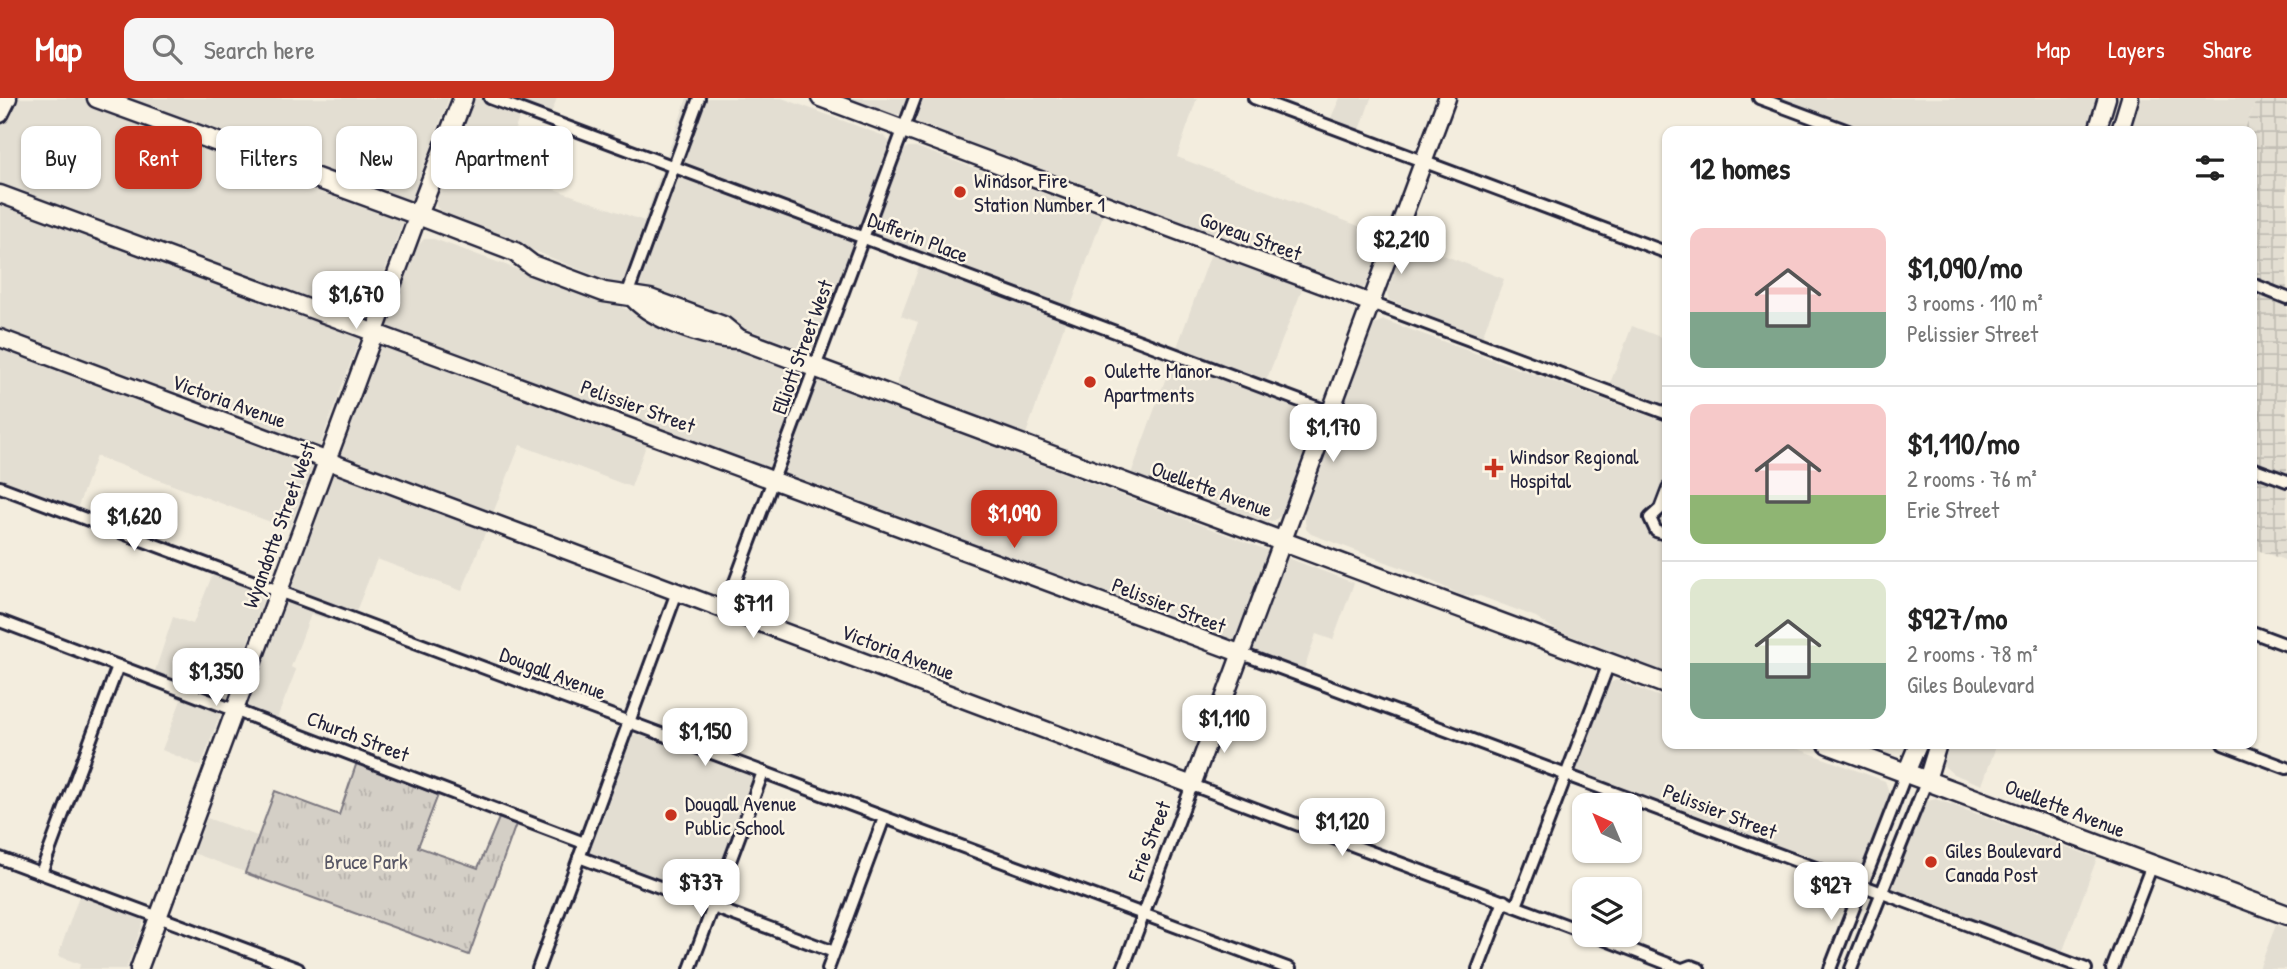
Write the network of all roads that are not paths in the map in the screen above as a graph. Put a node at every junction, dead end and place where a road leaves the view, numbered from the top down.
1 (8, 98) edge
2 (97, 98) edge
3 (463, 98) edge
4 (490, 98) edge
5 (699, 98) edge
6 (820, 98) edge
7 (915, 98) edge
8 (1254, 98) edge
9 (1447, 98) edge
10 (1759, 98) edge
11 (2107, 98) edge
12 (2130, 98) edge
13 (1777, 101) edge
14 (0, 114) edge
15 (1836, 126) edge
16 (2099, 126) edge
17 (2122, 126) edge
18 (904, 129) junction
19 (1424, 162) junction
20 (674, 166) junction
21 (0, 194) edge
22 (418, 215) junction
23 (863, 237) junction
24 (1662, 251) edge
25 (2257, 286) edge
26 (627, 296) junction
27 (2287, 298) edge
28 (1371, 303) junction
29 (375, 332) junction
30 (0, 338) edge
31 (816, 366) junction
32 (1662, 412) edge
33 (1332, 413) junction
34 (327, 460) junction
35 (2257, 470) edge
36 (773, 479) junction
37 (2287, 481) edge
38 (0, 487) edge
39 (1662, 504) edge
40 (1662, 533) edge
41 (1285, 540) junction
42 (279, 591) junction
43 (677, 592) junction
44 (725, 610) junction
45 (2, 622) edge
46 (0, 634) edge
47 (2257, 634) edge
48 (2287, 645) edge
49 (1242, 654) junction
50 (1609, 663) junction
51 (118, 666) junction
52 (1662, 683) edge
53 (235, 710) junction
54 (629, 722) junction
55 (1841, 749) edge
56 (1916, 749) edge
57 (1936, 749) edge
58 (2236, 749) edge
59 (2287, 768) edge
60 (762, 772) junction
61 (1906, 773) junction
62 (1566, 776) junction
63 (1927, 780) junction
64 (1192, 785) junction
65 (884, 818) junction
66 (584, 843) junction
67 (579, 857) junction
68 (0, 858) edge
69 (2152, 865) junction
70 (41, 873) junction
71 (1862, 887) junction
72 (1880, 894) junction
73 (1504, 901) junction
74 (1516, 906) junction
75 (713, 907) junction
76 (1143, 915) junction
77 (2287, 915) edge
78 (159, 917) junction
79 (1572, 927) edge
80 (1617, 947) edge
81 (834, 952) junction
82 (1650, 964) edge
83 (139, 969) edge
84 (298, 969) edge
85 (538, 969) edge
86 (690, 969) edge
87 (828, 969) edge
88 (1123, 969) edge
89 (1290, 969) edge
90 (1479, 969) edge
91 (1682, 969) edge
92 (1699, 969) edge
93 (1830, 969) edge
94 (1851, 969) edge
95 (2086, 969) edge
96 (2112, 969) edge

1 - 14 street
2 - 22 main road, Ouellette Avenue
3 - 22 main road, Wyandotte Street West
4 - 20 street, Dufferin Place
5 - 20 street
6 - 18 street, Goyeau Street
7 - 18 street, Elliott Street West
8 - 19 street
9 - 19 street, Erie Street
10 - 13 street
11 - 16 street
12 - 17 street
13 - 15 street
18 - 23 street, Elliott Street West
18 - 28 street, Goyeau Street
19 - 24 street
19 - 28 street, Erie Street
20 - 23 street, Dufferin Place
20 - 26 street
21 - 29 street, Pelissier Street
22 - 26 main road, Ouellette Avenue
22 - 29 street, Wyandotte Street West
23 - 31 street, Elliott Street West
23 - 33 street, Dufferin Place
25 - 27 street
26 - 31 main road, Ouellette Avenue
28 - 32 street, Goyeau Street
28 - 33 street, Erie Street
29 - 34 street, Wyandotte Street West
29 - 36 street, Pelissier Street
30 - 34 street, Victoria Avenue
31 - 36 street, Elliott Street West
31 - 41 main road, Ouellette Avenue
33 - 41 street, Erie Street
34 - 42 street, Wyandotte Street West
34 - 43 street, Victoria Avenue
35 - 37 street
36 - 44 street, Elliott Street West
36 - 49 street, Pelissier Street
38 - 42 street, Dougall Avenue
39 - 40 street
41 - 49 street, Erie Street
41 - 50 main road, Ouellette Avenue
42 - 53 street, Wyandotte Street West
42 - 54 street, Dougall Avenue
43 - 44 street, Victoria Avenue
43 - 54 street
44 - 64 street, Victoria Avenue
45 - 46 street
45 - 51 street, Church Street
47 - 48 street
49 - 62 street, Pelissier Street
49 - 64 street, Erie Street
50 - 52 main road, Ouellette Avenue
50 - 62 street
51 - 53 street, Church Street
51 - 70 street
53 - 66 street, Church Street
53 - 78 street, Wyandotte Street West
54 - 60 street, Dougall Avenue
54 - 66 street
55 - 61 main road, Ouellette Avenue
56 - 61 street
57 - 63 street
58 - 59 street
60 - 65 street, Dougall Avenue
60 - 75 street
61 - 63 main road, Ouellette Avenue
61 - 71 street
62 - 71 street, Pelissier Street
62 - 74 street
63 - 69 main road, Ouellette Avenue
63 - 72 street
64 - 73 street, Victoria Avenue
64 - 76 street, Erie Street
65 - 76 street, Dougall Avenue
65 - 81 street
66 - 67 street
67 - 75 street
67 - 85 street
68 - 70 street
69 - 77 main road, Ouellette Avenue
69 - 96 street
70 - 78 street
71 - 72 street, Pelissier Street
71 - 93 street
72 - 94 street
72 - 95 street, Pelissier Street
73 - 74 street, Victoria Avenue
73 - 90 street
74 - 79 street, Victoria Avenue
75 - 81 street
75 - 86 street
76 - 88 street, Erie Street
76 - 89 street, Dougall Avenue
78 - 83 street, Wyandotte Street West
78 - 84 street
80 - 82 street
81 - 87 street
82 - 91 street
91 - 92 street

